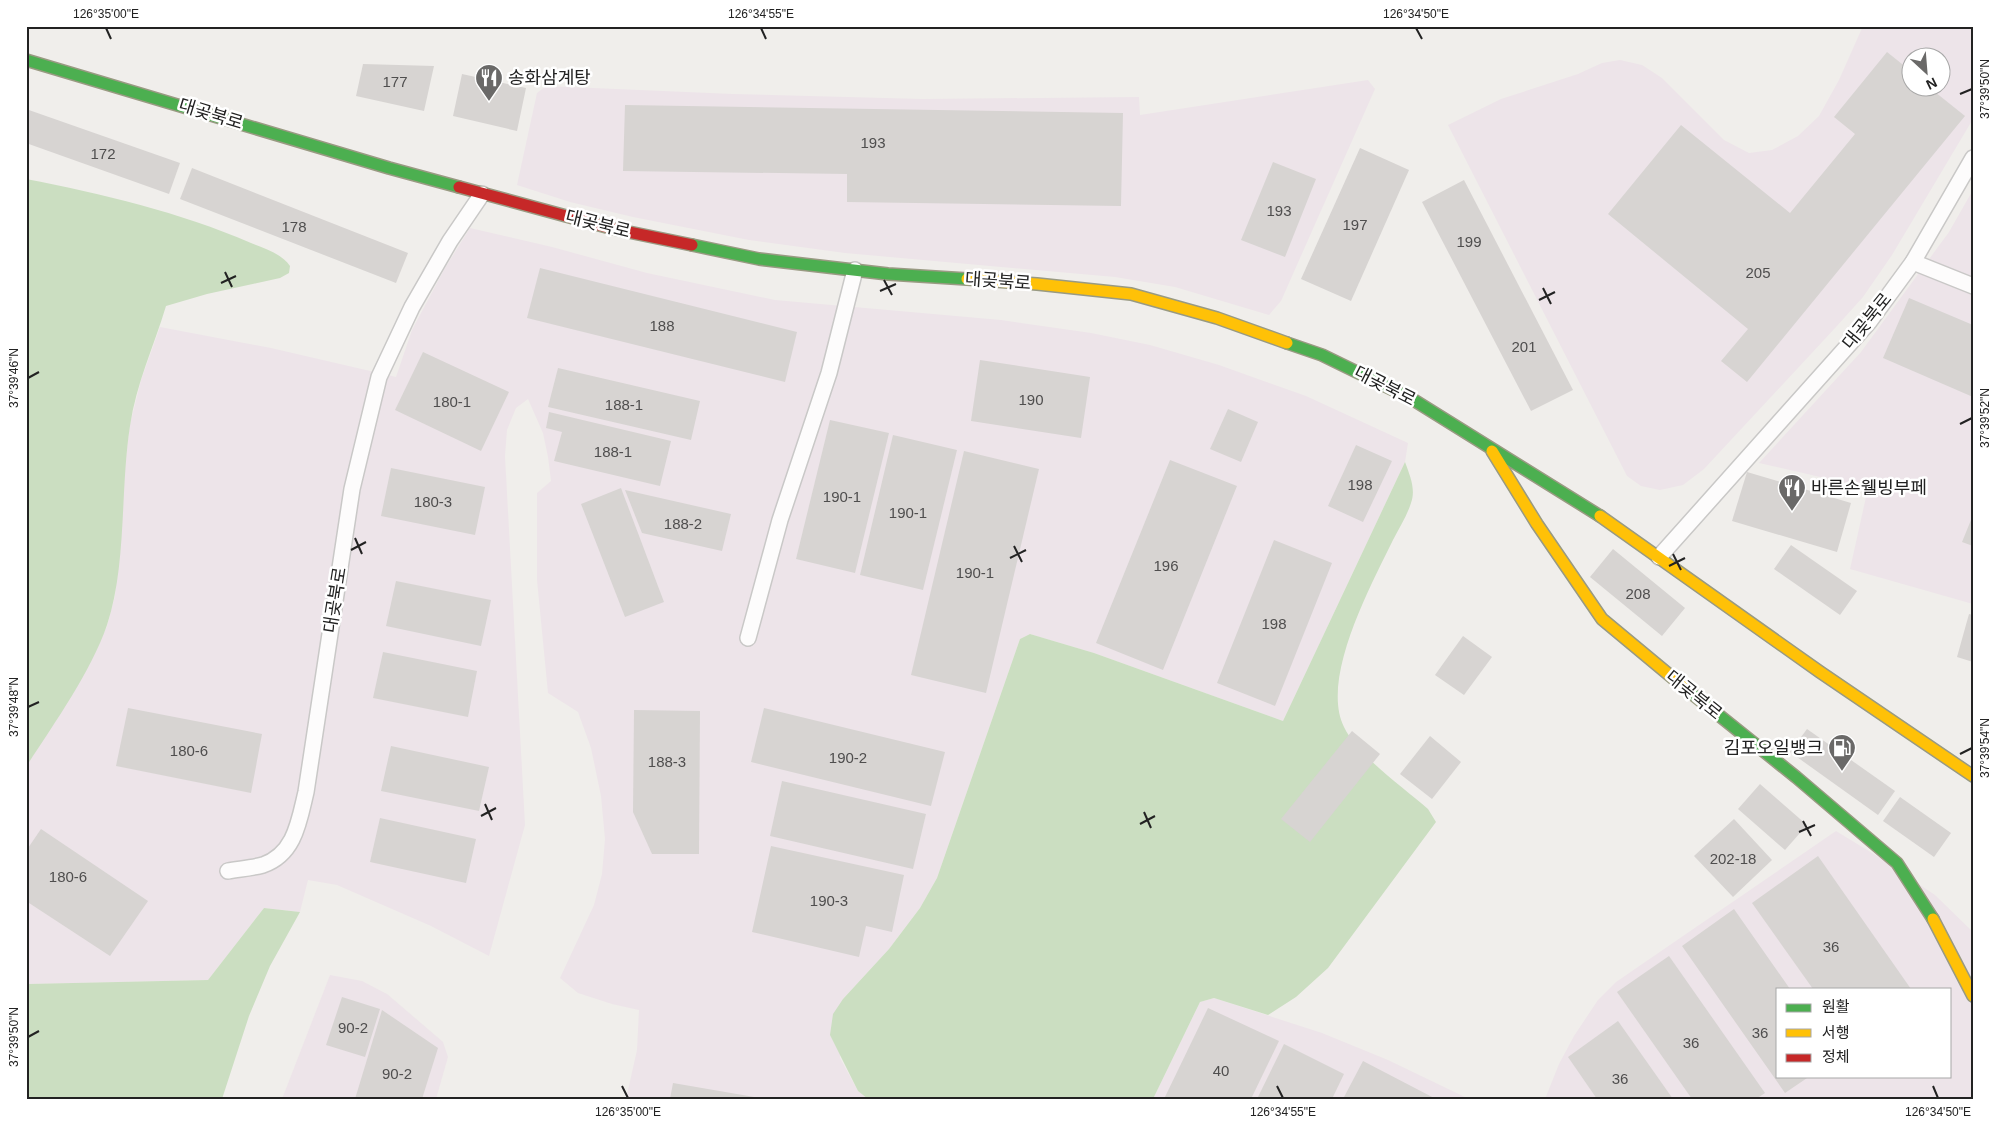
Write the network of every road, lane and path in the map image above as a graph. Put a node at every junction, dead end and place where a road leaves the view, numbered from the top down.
1 (26, 60) edge
2 (1973, 158) edge
3 (482, 194) junction
4 (1913, 262) junction
5 (855, 270) junction
6 (1973, 286) edge
7 (1489, 446) junction
8 (1659, 557) junction
9 (748, 638) dead end
10 (1973, 776) edge
11 (228, 871) dead end
12 (1973, 996) edge

1 - 3 street, 대곶북로
2 - 4 lane, 대곶북로
3 - 5 street, 대곶북로
3 - 11 lane, 대곶북로
4 - 6 lane
4 - 8 lane, 대곶북로
5 - 7 street, 대곶북로
5 - 9 lane
7 - 8 street, 대곶북로
7 - 12 street, 대곶북로
8 - 10 street, 대곶북로

